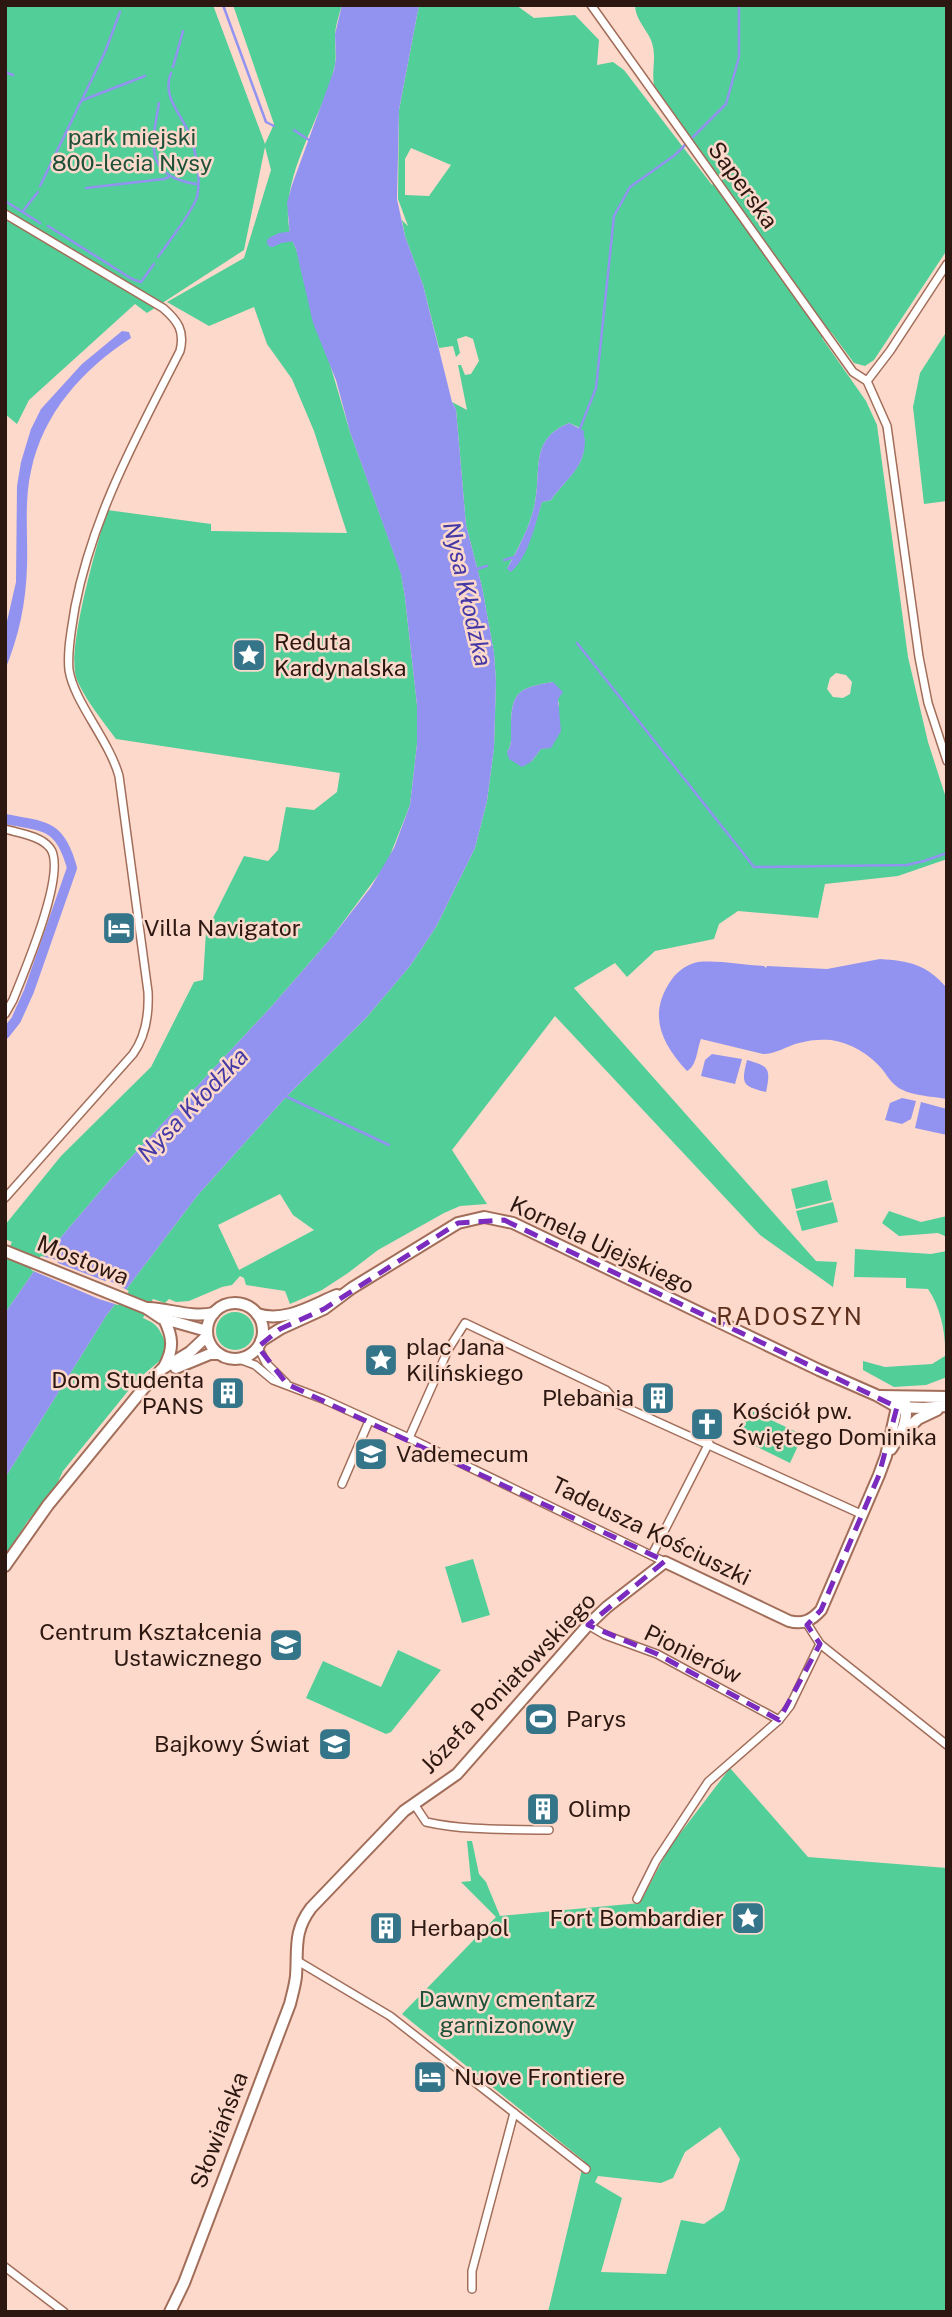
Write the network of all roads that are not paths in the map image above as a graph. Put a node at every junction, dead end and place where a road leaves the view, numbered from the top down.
1 (593, 6) edge
2 (5, 214) edge
3 (947, 264) edge
4 (867, 382) junction
5 (947, 761) edge
6 (5, 829) edge
7 (5, 1014) edge
8 (5, 1198) edge
9 (5, 1251) edge
10 (352, 1288) junction
11 (155, 1312) junction
12 (214, 1312) junction
13 (257, 1314) junction
14 (207, 1333) junction
15 (260, 1344) junction
16 (219, 1354) junction
17 (239, 1359) junction
18 (162, 1369) junction
19 (152, 1380) junction
20 (287, 1384) junction
21 (947, 1397) edge
22 (902, 1404) junction
23 (946, 1406) edge
24 (369, 1421) junction
25 (902, 1433) junction
26 (409, 1438) junction
27 (709, 1443) junction
28 (886, 1456) junction
29 (342, 1484) dead end
30 (861, 1514) junction
31 (652, 1555) junction
32 (665, 1563) junction
33 (5, 1566) edge
34 (806, 1622) junction
35 (588, 1625) junction
36 (820, 1644) junction
37 (779, 1720) junction
38 (947, 1745) edge
39 (414, 1804) junction
40 (549, 1830) dead end
41 (637, 1899) dead end
42 (296, 1960) junction
43 (514, 2113) junction
44 (586, 2169) dead end
45 (5, 2267) edge
46 (472, 2288) dead end
47 (64, 2312) edge
48 (170, 2312) edge

1 - 4 street, Saperska
2 - 8 street
3 - 4 street
4 - 5 street, Saperska
6 - 7 street
9 - 11 street, Mostowa
10 - 13 street, Kornela Ujejskiego
10 - 15 street, Kornela Ujejskiego
10 - 22 street, Kornela Ujejskiego
11 - 12 street, Mostowa
11 - 14 street, Mostowa
11 - 18 street
12 - 13 street
12 - 14 street
13 - 15 street
14 - 16 street
14 - 18 street
15 - 17 street
15 - 20 street, Tadeusza Kościuszki
16 - 17 street
16 - 19 street
17 - 20 street, Tadeusza Kościuszki
18 - 19 street
19 - 33 street
20 - 24 street, Tadeusza Kościuszki
21 - 22 street
22 - 23 street
22 - 25 street
22 - 28 street
23 - 25 street
24 - 26 street, Tadeusza Kościuszki
24 - 29 street
25 - 28 street
26 - 27 street
26 - 31 street, Tadeusza Kościuszki
27 - 30 street
27 - 31 street
28 - 30 street
30 - 34 street
31 - 32 street, Tadeusza Kościuszki
32 - 34 street, Tadeusza Kościuszki
32 - 35 street, Józefa Poniatowskiego
34 - 36 street
35 - 37 street, Pionierów
35 - 39 street, Józefa Poniatowskiego
36 - 37 street
36 - 38 street
37 - 41 street
39 - 40 street, Józefa Poniatowskiego
39 - 42 street, Józefa Poniatowskiego
42 - 43 street
42 - 48 street, Słowiańska
43 - 44 street
43 - 46 street
45 - 47 street

